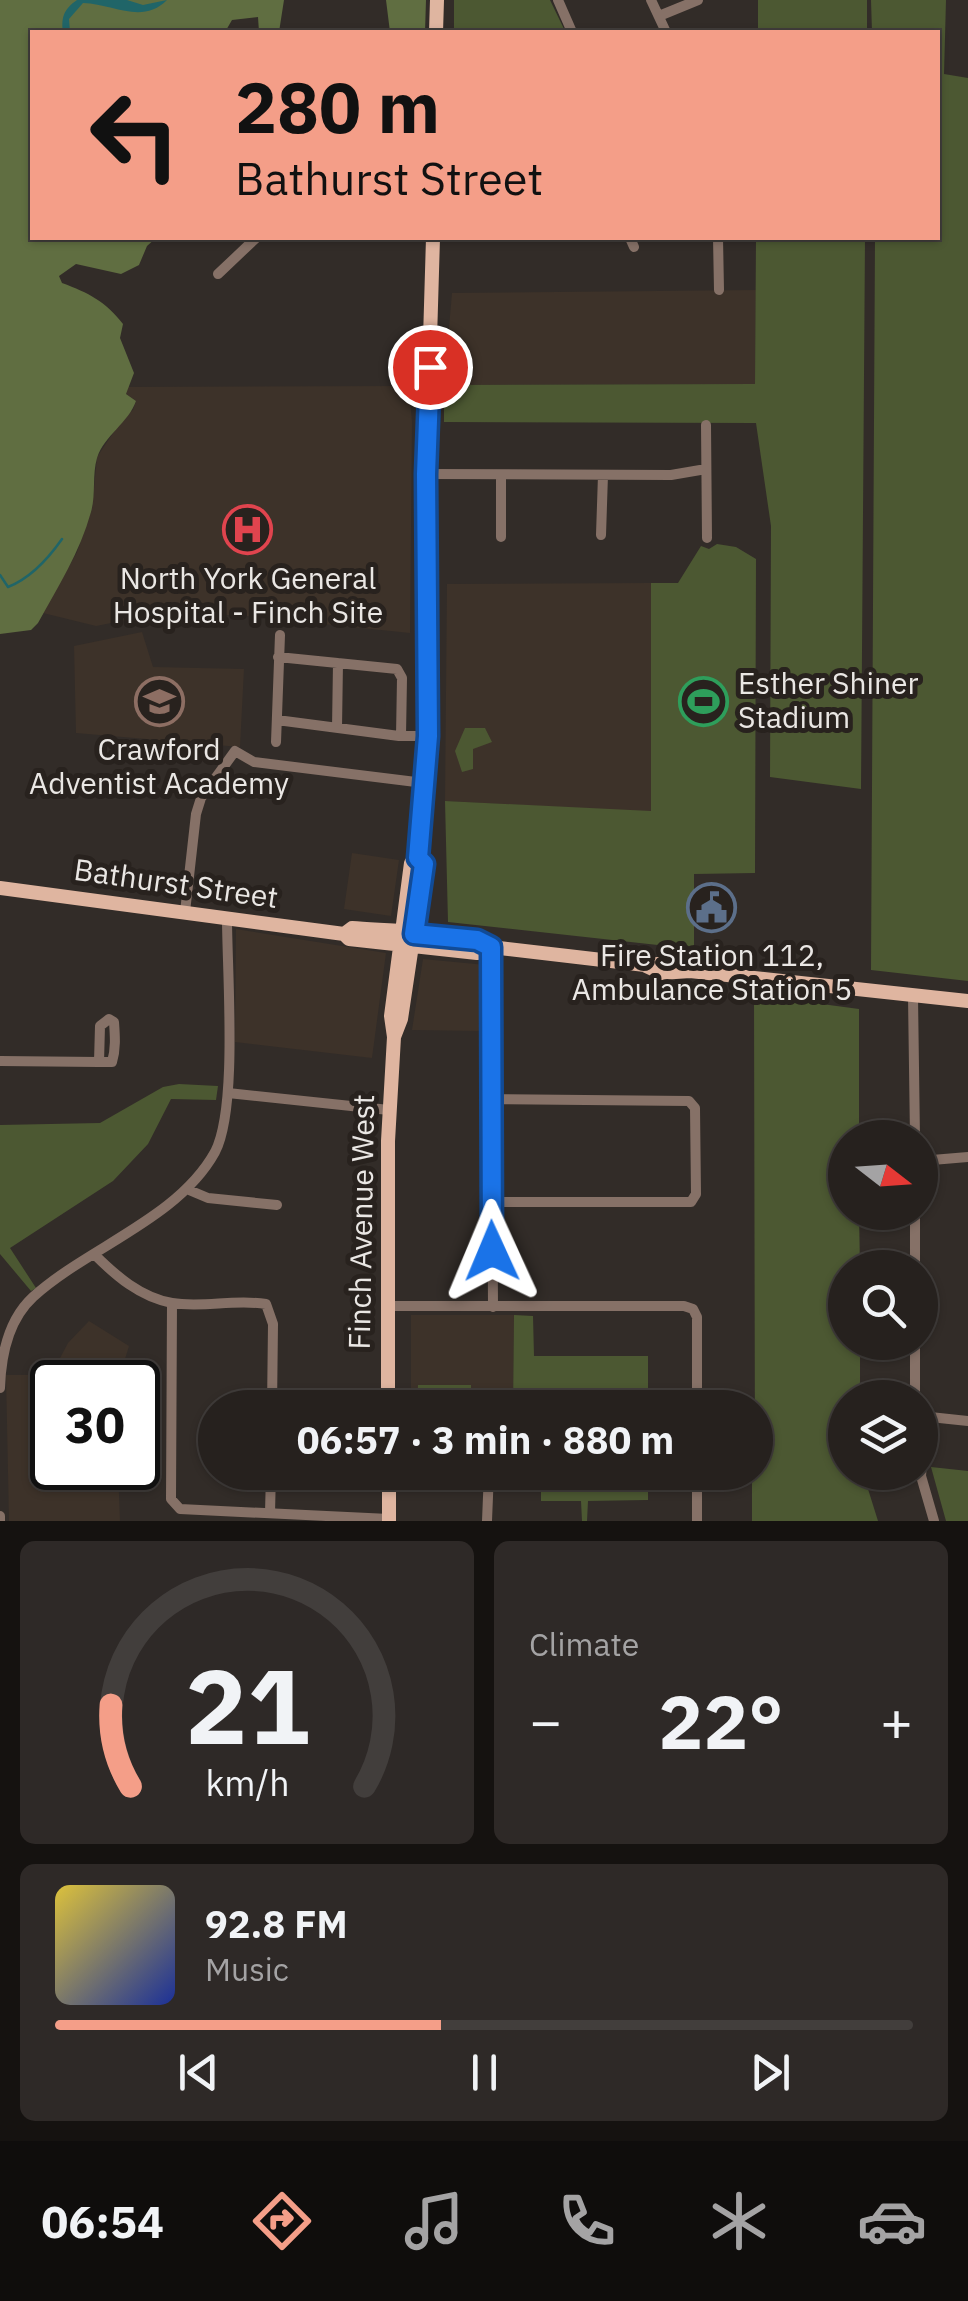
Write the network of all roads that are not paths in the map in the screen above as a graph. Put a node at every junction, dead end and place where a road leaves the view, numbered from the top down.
1 (437, 0) edge
2 (558, 0) edge
3 (652, 0) edge
4 (698, 0) edge
5 (659, 16) junction
6 (436, 30) edge
7 (571, 30) edge
8 (665, 30) edge
9 (254, 240) edge
10 (433, 240) edge
11 (718, 240) edge
12 (218, 274) dead end
13 (718, 290) dead end
14 (706, 425) dead end
15 (706, 468) junction
16 (426, 474) junction
17 (501, 474) junction
18 (602, 474) junction
19 (601, 536) dead end
20 (501, 537) dead end
21 (707, 538) dead end
22 (280, 636) dead end
23 (278, 658) junction
24 (338, 663) junction
25 (277, 720) junction
26 (337, 728) junction
27 (401, 736) junction
28 (428, 736) junction
29 (276, 742) dead end
30 (424, 783) junction
31 (0, 888) edge
32 (186, 912) junction
33 (226, 918) junction
34 (407, 939) junction
35 (491, 947) junction
36 (913, 997) junction
37 (968, 1001) edge
38 (0, 1062) edge
39 (100, 1062) dead end
40 (228, 1093) junction
41 (491, 1100) junction
42 (389, 1110) junction
43 (915, 1120) edge
44 (968, 1157) edge
45 (938, 1160) edge
46 (189, 1190) junction
47 (491, 1202) junction
48 (276, 1206) dead end
49 (94, 1254) junction
50 (172, 1303) junction
51 (388, 1306) junction
52 (493, 1307) junction
53 (0, 1388) edge
54 (272, 1390) edge
55 (388, 1390) edge
56 (698, 1390) edge
57 (938, 1416) edge
58 (968, 1421) edge
59 (271, 1490) edge
60 (388, 1490) edge
61 (488, 1490) edge
62 (698, 1490) edge
63 (925, 1490) edge
64 (270, 1513) junction
65 (388, 1520) edge
66 (488, 1521) edge
67 (698, 1521) edge
68 (934, 1521) edge

1 - 6 main road
2 - 7 street
3 - 5 street
4 - 5 street
5 - 8 street
9 - 12 street
10 - 16 main road, Finch Avenue West
11 - 13 street
14 - 15 street
15 - 18 street
15 - 21 street
16 - 17 street
16 - 28 main road, Finch Avenue West
17 - 18 street
17 - 20 street
18 - 19 street
22 - 23 street
23 - 24 street
23 - 25 street
24 - 26 street
24 - 27 street
25 - 26 street
25 - 29 street
26 - 27 street
27 - 28 street
28 - 30 main road, Finch Avenue West
30 - 32 street
30 - 34 main road, Finch Avenue West
31 - 32 main road, Bathurst Street
32 - 33 main road, Bathurst Street
33 - 34 main road, Bathurst Street
33 - 40 street
34 - 35 main road, Bathurst Street
34 - 42 main road, Finch Avenue West
35 - 36 main road, Bathurst Street
35 - 41 street
36 - 37 main road, Bathurst Street
36 - 43 street
38 - 39 street
40 - 42 street
40 - 46 street
41 - 47 street
41 - 47 street
42 - 51 main road, Finch Avenue West
44 - 45 street
46 - 48 street
46 - 49 street
47 - 52 street
49 - 50 street
49 - 53 street
50 - 54 street
50 - 64 street
51 - 52 street
51 - 55 main road, Finch Avenue West
52 - 56 street
57 - 58 street
59 - 64 street
60 - 65 main road
61 - 66 street
62 - 67 street
63 - 68 street
64 - 65 street

